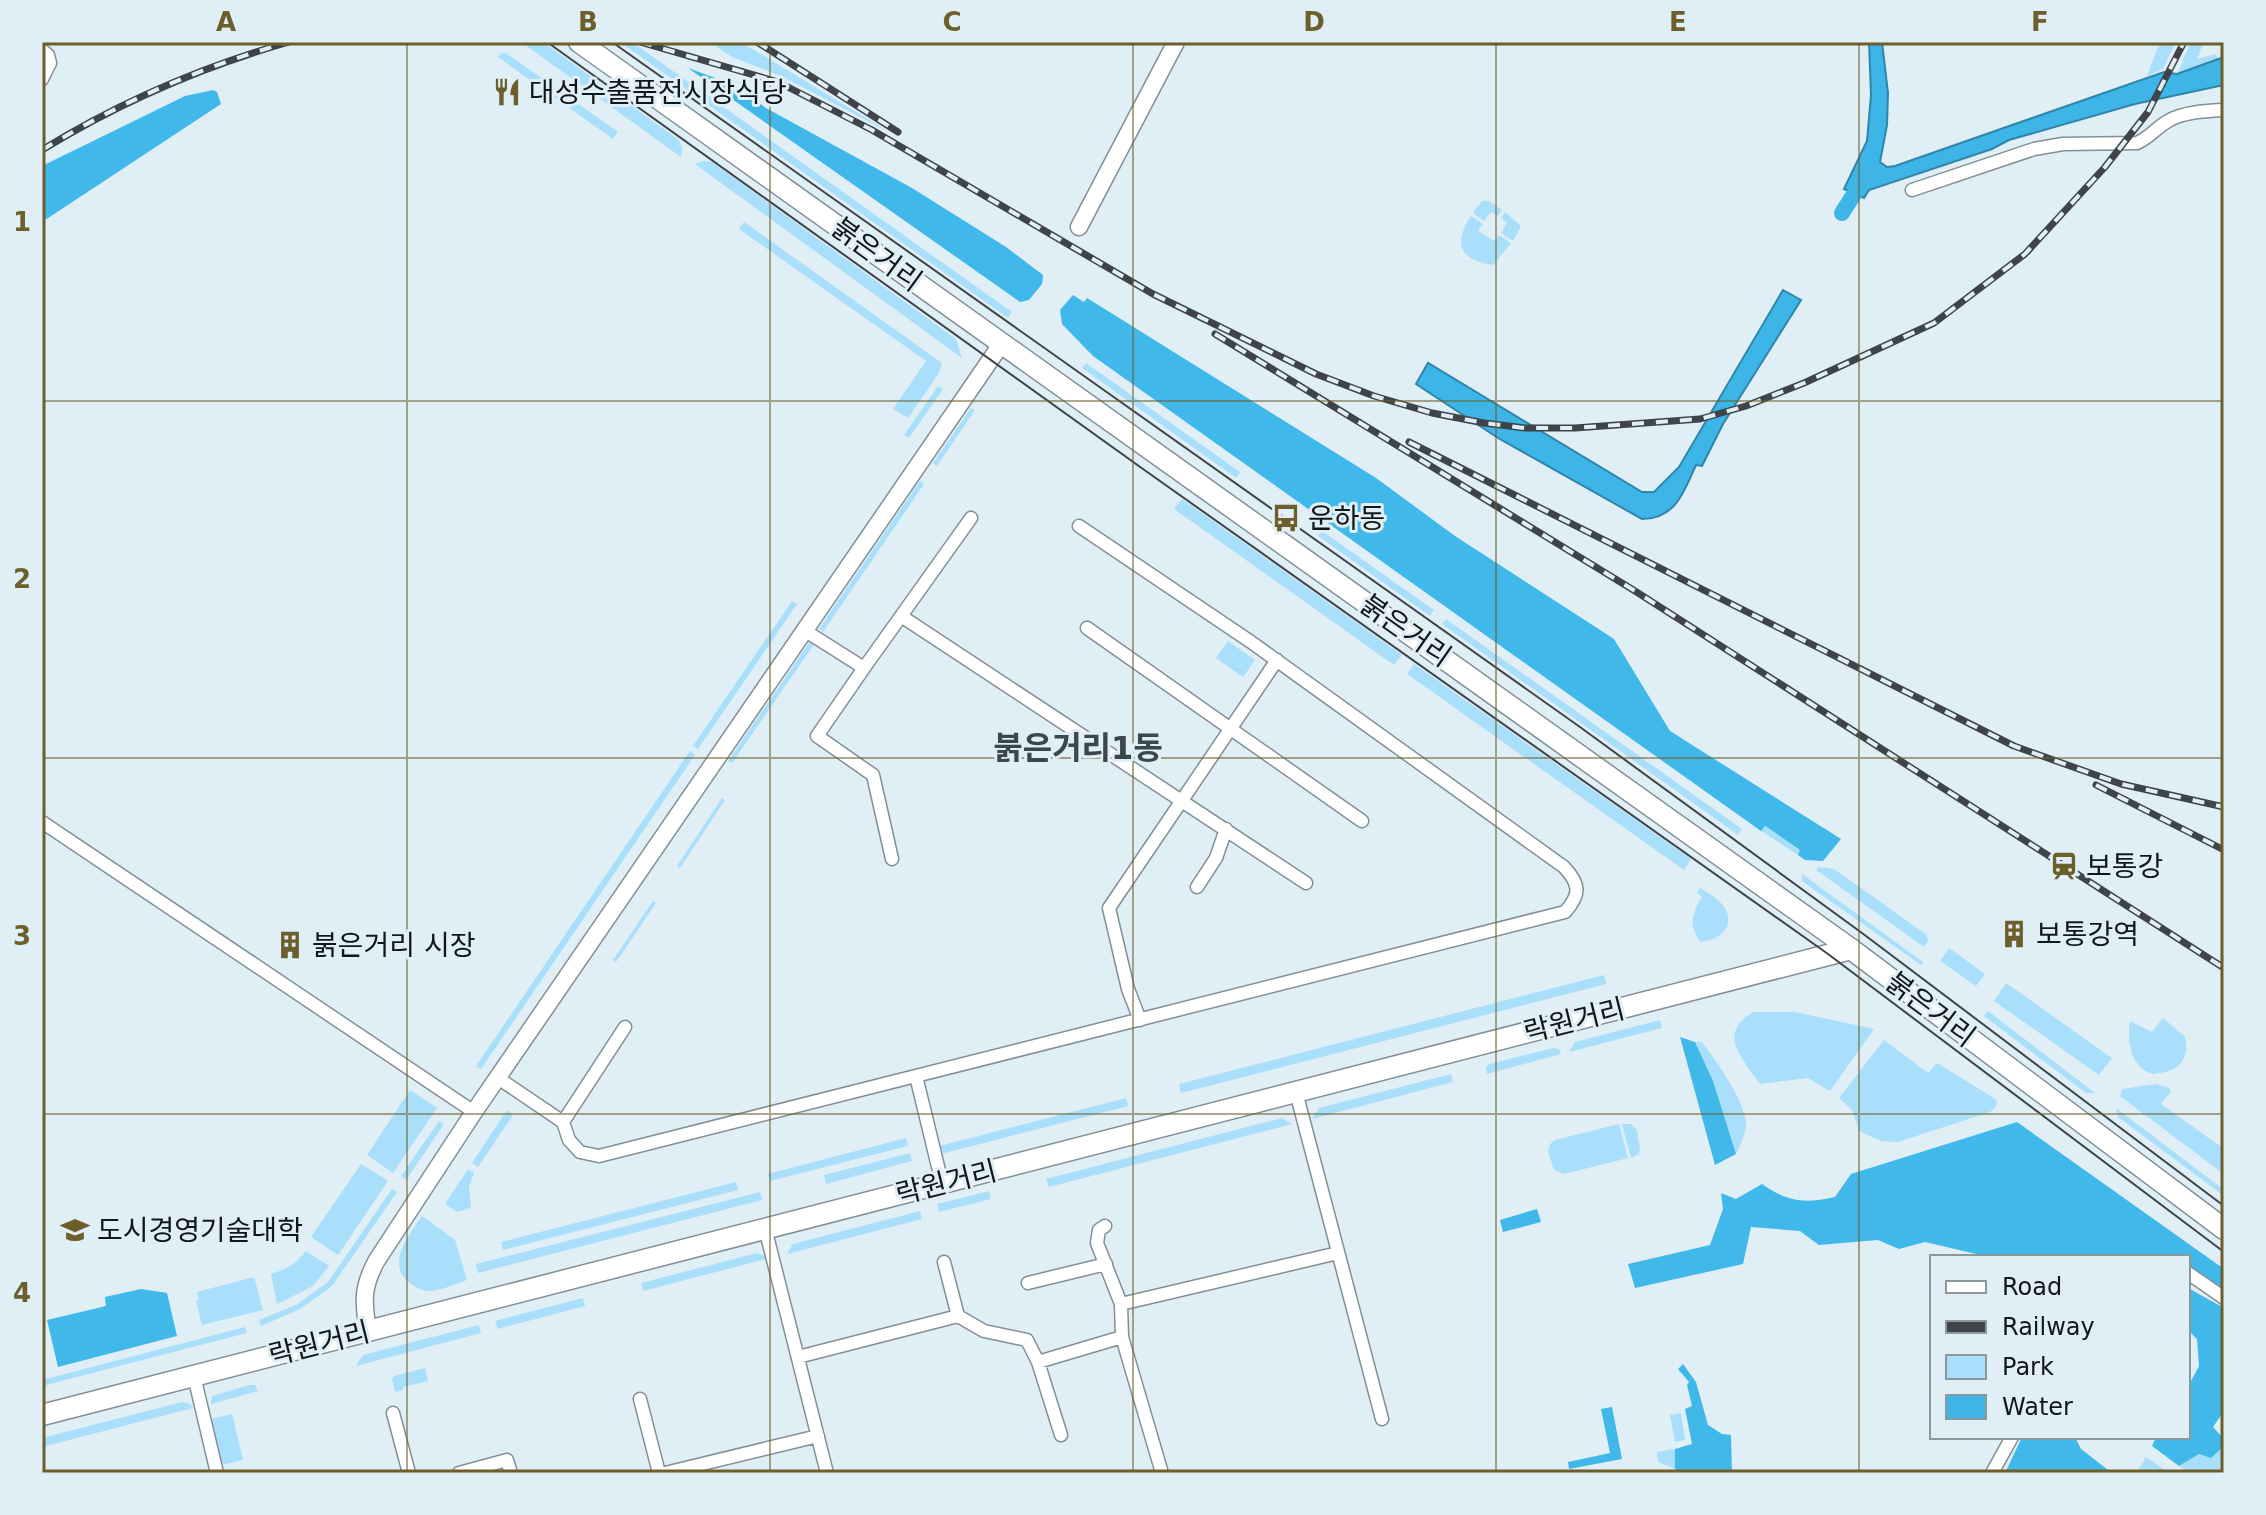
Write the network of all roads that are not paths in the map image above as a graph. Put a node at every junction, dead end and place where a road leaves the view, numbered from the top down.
1 (579, 42) edge
2 (1176, 42) edge
3 (42, 50) edge
4 (42, 79) edge
5 (2224, 110) edge
6 (1912, 190) dead end
7 (1079, 227) dead end
8 (1002, 343) junction
9 (971, 518) dead end
10 (1079, 526) dead end
11 (901, 616) junction
12 (1087, 628) dead end
13 (804, 630) junction
14 (1277, 660) junction
15 (864, 668) junction
16 (1230, 728) junction
17 (1182, 799) junction
18 (1362, 821) dead end
19 (42, 822) edge
20 (1226, 829) junction
21 (892, 859) dead end
22 (1306, 883) dead end
23 (1197, 887) dead end
24 (1851, 949) junction
25 (1140, 1020) junction
26 (625, 1027) dead end
27 (916, 1076) junction
28 (498, 1078) junction
29 (1296, 1092) junction
30 (474, 1112) junction
31 (563, 1122) junction
32 (942, 1183) junction
33 (1105, 1226) dead end
34 (765, 1228) junction
35 (2224, 1229) edge
36 (1338, 1253) junction
37 (944, 1262) dead end
38 (1106, 1264) junction
39 (2190, 1274) edge
40 (1028, 1283) dead end
41 (2224, 1298) edge
42 (1121, 1304) junction
43 (958, 1316) junction
44 (368, 1331) junction
45 (1122, 1337) junction
46 (798, 1357) junction
47 (1038, 1362) junction
48 (194, 1376) junction
49 (640, 1399) dead end
50 (393, 1413) dead end
51 (42, 1415) edge
52 (1382, 1419) dead end
53 (1061, 1435) dead end
54 (818, 1436) junction
55 (2011, 1439) edge
56 (217, 1473) edge
57 (409, 1473) edge
58 (459, 1473) edge
59 (511, 1473) edge
60 (662, 1473) edge
61 (827, 1473) edge
62 (1162, 1473) edge
63 (1992, 1473) edge

1 - 8 main road, 붉은거리
2 - 7 street
3 - 4 street
5 - 6 street
8 - 13 street
8 - 24 main road, 붉은거리
9 - 11 street
10 - 14 street
11 - 15 street
11 - 17 street
12 - 16 street
13 - 15 street
13 - 28 street
14 - 16 street
14 - 25 street
15 - 21 street
16 - 17 street
16 - 18 street
17 - 20 street
17 - 25 street
19 - 30 street
20 - 22 street
20 - 23 street
24 - 29 main road, 락원거리
24 - 35 main road, 붉은거리
25 - 27 street
26 - 31 street
27 - 31 street
27 - 32 street
28 - 30 street
28 - 31 street
29 - 32 main road, 락원거리
29 - 36 street
30 - 44 street
32 - 34 main road, 락원거리
33 - 38 street
34 - 44 main road, 락원거리
34 - 46 street
36 - 42 street
36 - 52 street
37 - 43 street
38 - 40 street
38 - 42 street
39 - 41 street
42 - 45 street
43 - 46 street
43 - 47 street
44 - 48 main road, 락원거리
45 - 47 street
45 - 62 street
46 - 54 street
47 - 53 street
48 - 51 main road, 락원거리
48 - 56 street
49 - 60 street
50 - 57 street
54 - 60 street
54 - 61 street
55 - 63 street
58 - 59 street

